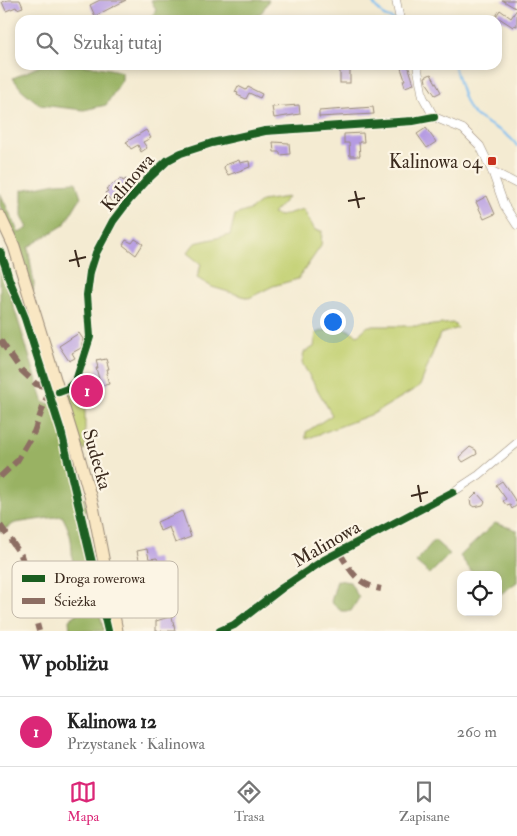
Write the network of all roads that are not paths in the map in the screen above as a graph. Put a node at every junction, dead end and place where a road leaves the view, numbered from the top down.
1 (396, 0) edge
2 (399, 15) edge
3 (419, 70) edge
4 (434, 117) junction
5 (492, 171) junction
6 (517, 184) edge
7 (0, 216) edge
8 (517, 225) edge
9 (59, 392) junction
10 (517, 443) edge
11 (453, 492) dead end
12 (104, 561) edge
13 (115, 618) edge
14 (117, 631) edge

1 - 2 street
3 - 4 street
4 - 5 street
4 - 9 street, Kalinowa
5 - 6 street
5 - 8 street
7 - 9 main road, Sudecka
9 - 12 main road, Sudecka
10 - 11 street
13 - 14 main road, Sudecka

